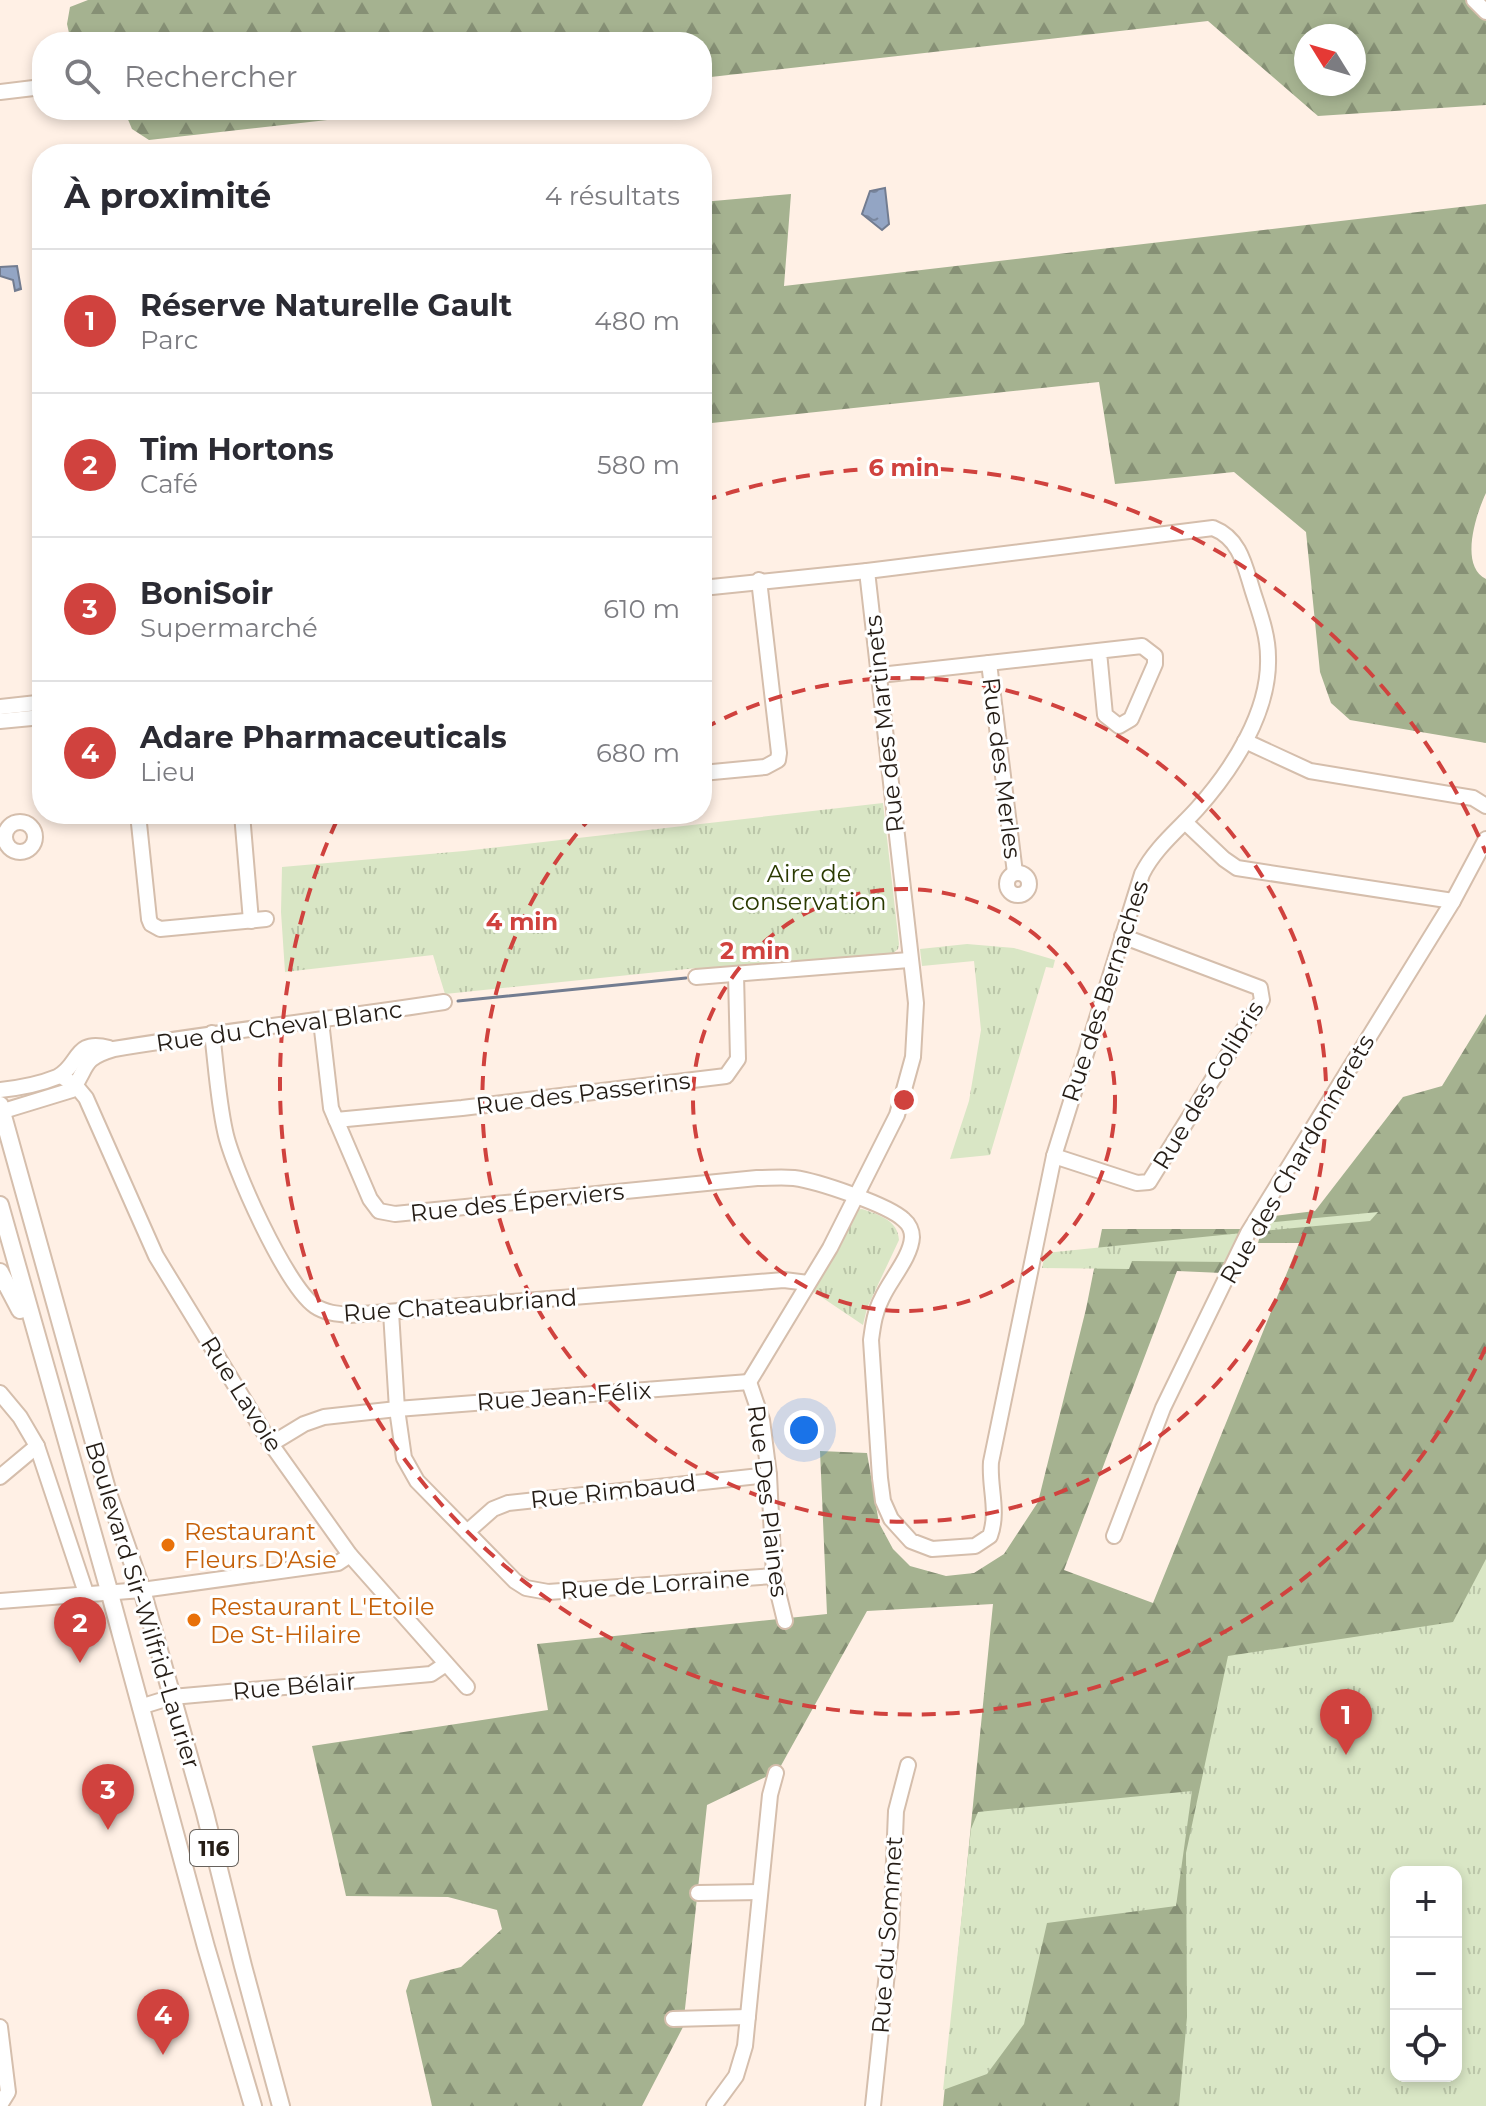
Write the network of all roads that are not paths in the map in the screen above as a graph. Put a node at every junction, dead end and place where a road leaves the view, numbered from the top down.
1 (1474, 0) edge
2 (1486, 12) edge
3 (32, 88) edge
4 (0, 92) edge
5 (867, 571) junction
6 (759, 580) junction
7 (712, 587) edge
8 (1099, 652) junction
9 (989, 663) junction
10 (880, 675) junction
11 (0, 707) edge
12 (32, 707) edge
13 (24, 712) junction
14 (32, 714) edge
15 (0, 721) edge
16 (1245, 741) junction
17 (712, 772) edge
18 (1486, 806) edge
19 (1185, 822) junction
20 (139, 824) edge
21 (244, 824) edge
22 (1486, 839) edge
23 (1015, 873) dead end
24 (1453, 901) junction
25 (1122, 936) junction
26 (909, 960) junction
27 (736, 974) junction
28 (696, 977) dead end
29 (444, 1002) dead end
30 (321, 1021) junction
31 (212, 1033) junction
32 (114, 1049) junction
33 (61, 1076) junction
34 (76, 1086) junction
35 (0, 1090) edge
36 (1, 1109) edge
37 (336, 1120) junction
38 (1054, 1156) junction
39 (855, 1197) junction
40 (0, 1205) edge
41 (0, 1272) edge
42 (808, 1283) junction
43 (391, 1312) junction
44 (44, 1365) junction
45 (749, 1382) junction
46 (0, 1393) edge
47 (397, 1409) junction
48 (271, 1444) junction
49 (37, 1446) junction
50 (769, 1475) junction
51 (0, 1477) edge
52 (467, 1532) junction
53 (1114, 1536) dead end
54 (350, 1555) junction
55 (774, 1576) junction
56 (142, 1590) junction
57 (110, 1594) junction
58 (87, 1596) junction
59 (0, 1601) edge
60 (785, 1621) dead end
61 (446, 1664) junction
62 (467, 1687) dead end
63 (172, 1697) junction
64 (140, 1707) junction
65 (908, 1765) dead end
66 (776, 1773) dead end
67 (760, 1892) junction
68 (698, 1893) dead end
69 (748, 2017) junction
70 (673, 2019) dead end
71 (0, 2027) edge
72 (0, 2105) edge
73 (253, 2106) edge
74 (281, 2106) edge
75 (714, 2106) edge
76 (873, 2106) edge

1 - 2 street
3 - 4 street
5 - 6 street, Rue des Bernaches
5 - 10 street, Rue des Martinets
5 - 16 street, Rue des Bernaches
6 - 7 street, Rue des Bernaches
6 - 17 street
8 - 8 street
8 - 9 street
9 - 10 street
9 - 23 street, Rue des Merles
10 - 26 street, Rue des Martinets
11 - 13 street
12 - 13 street
13 - 14 street
13 - 15 street
16 - 18 street
16 - 19 street, Rue des Bernaches
19 - 24 street
19 - 25 street, Rue des Bernaches
20 - 21 street
22 - 24 street, Rue des Chardonnerets
24 - 53 street, Rue des Chardonnerets
25 - 38 street, Rue des Bernaches
25 - 38 street, Rue des Colibris
26 - 27 street
26 - 39 street, Rue des Martinets
27 - 28 street
27 - 37 street, Rue des Passerins
29 - 30 street, Rue du Cheval Blanc
30 - 31 street, Rue du Cheval Blanc
30 - 37 street, Rue des Éperviers
31 - 32 street, Rue du Cheval Blanc
31 - 43 street, Rue Chateaubriand
32 - 33 street, Rue du Cheval Blanc
32 - 34 street, Rue du Cheval Blanc
33 - 34 street, Rue Lavoie
33 - 35 street
34 - 36 street
34 - 48 street, Rue Lavoie
36 - 56 main road, Boulevard Sir-Wilfrid-Laurier / 116
37 - 39 street, Rue des Éperviers
38 - 39 street, Rue des Bernaches
39 - 42 street, Rue des Martinets
40 - 44 main road, Boulevard Sir-Wilfrid-Laurier / 116
41 - 44 main road
42 - 43 street, Rue Chateaubriand
42 - 45 street
43 - 47 street, Rue de Lorraine
44 - 57 main road, Boulevard Sir-Wilfrid-Laurier / 116
45 - 47 street, Rue Jean-Félix
45 - 50 street, Rue Des Plaines
46 - 49 street
47 - 48 street, Rue Jean-Félix
47 - 52 street, Rue de Lorraine
48 - 54 street, Rue Lavoie
49 - 51 street
49 - 58 street
50 - 52 street, Rue Rimbaud
50 - 55 street, Rue Des Plaines
52 - 55 street, Rue de Lorraine
54 - 56 street
54 - 61 street, Rue Lavoie
55 - 60 street, Rue Des Plaines
56 - 57 street
56 - 63 main road, Boulevard Sir-Wilfrid-Laurier / 116
57 - 58 street
57 - 64 main road, Boulevard Sir-Wilfrid-Laurier / 116
58 - 59 street
61 - 62 street, Rue Lavoie
61 - 63 street, Rue Bélair
63 - 64 street, Rue Bélair
63 - 74 main road, Boulevard Sir-Wilfrid-Laurier / 116
64 - 73 main road, Boulevard Sir-Wilfrid-Laurier / 116
65 - 76 street, Rue du Sommet
66 - 67 street
67 - 68 street
67 - 69 street
69 - 70 street
69 - 75 street
71 - 72 street

